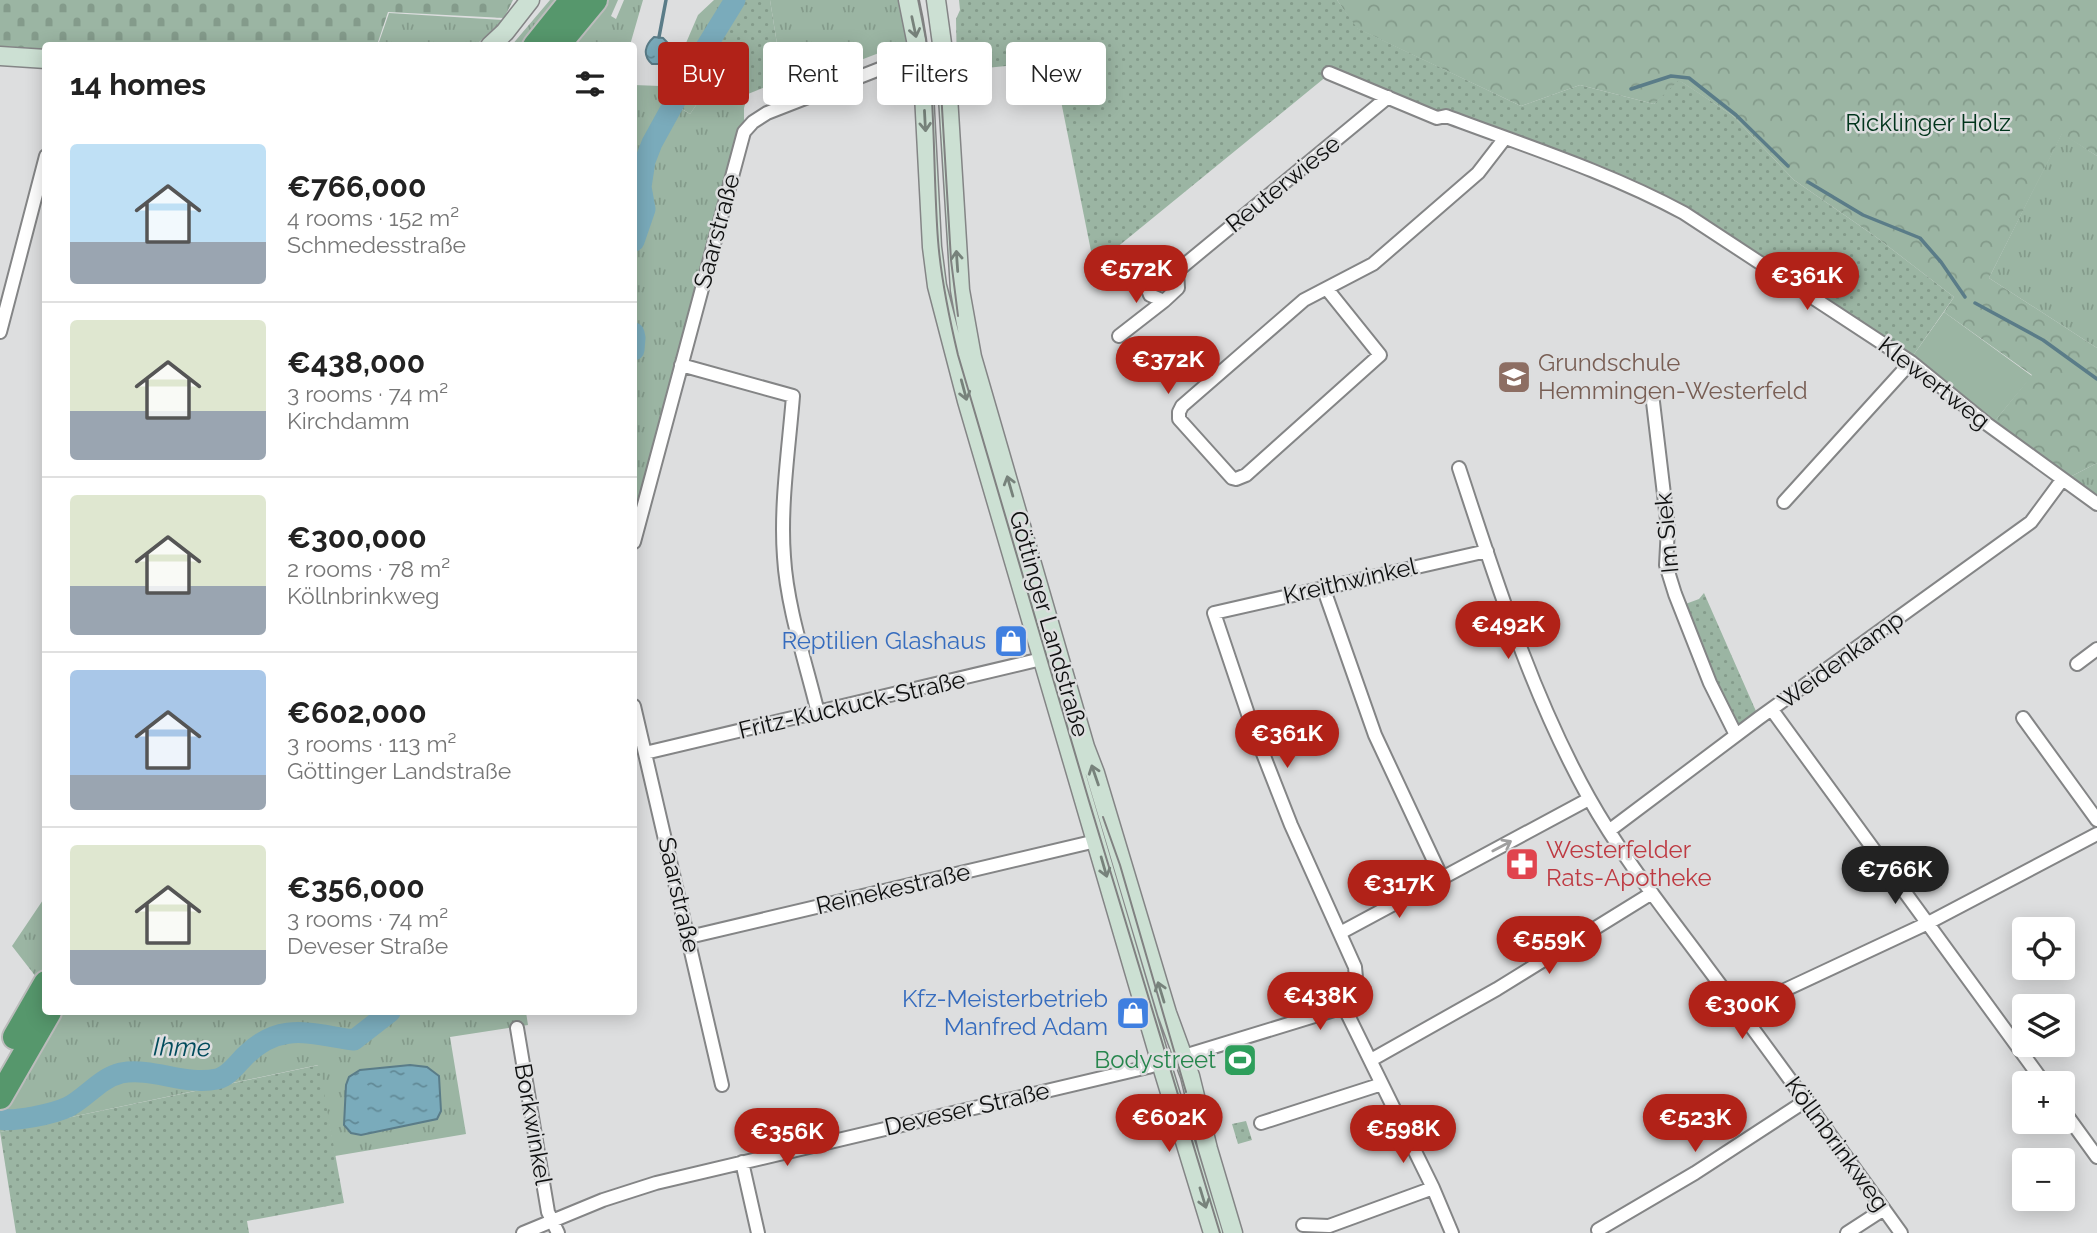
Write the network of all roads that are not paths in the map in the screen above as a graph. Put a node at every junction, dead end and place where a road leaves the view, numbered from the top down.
1 (530, 0) edge
2 (572, 0) edge
3 (594, 0) edge
4 (908, 0) edge
5 (936, 0) edge
6 (494, 42) edge
7 (538, 42) edge
8 (560, 42) edge
9 (917, 42) edge
10 (943, 42) edge
11 (0, 56) edge
12 (42, 59) edge
13 (877, 71) edge
14 (1329, 73) dead end
15 (1388, 97) junction
16 (925, 105) edge
17 (947, 105) edge
18 (1505, 138) junction
19 (42, 171) edge
20 (1177, 271) junction
21 (1327, 289) junction
22 (1164, 301) junction
23 (0, 331) edge
24 (1119, 336) dead end
25 (1911, 362) junction
26 (681, 365) junction
27 (1653, 402) dead end
28 (1459, 468) dead end
29 (2062, 480) junction
30 (1784, 502) dead end
31 (2097, 504) edge
32 (637, 531) edge
33 (1486, 551) junction
34 (1323, 587) junction
35 (2097, 649) edge
36 (1051, 657) junction
37 (2077, 664) dead end
38 (1772, 710) junction
39 (818, 713) junction
40 (637, 719) edge
41 (2023, 719) dead end
42 (1736, 735) junction
43 (645, 753) junction
44 (1589, 799) junction
45 (2097, 820) edge
46 (1610, 830) junction
47 (2097, 834) edge
48 (1096, 841) junction
49 (1442, 878) junction
50 (1652, 893) junction
51 (1928, 923) junction
52 (1340, 933) junction
53 (689, 937) junction
54 (42, 990) edge
55 (1344, 1007) junction
56 (1740, 1011) junction
57 (47, 1015) edge
58 (517, 1028) dead end
59 (1171, 1060) junction
60 (1371, 1060) junction
61 (0, 1064) edge
62 (2035, 1071) edge
63 (1382, 1084) junction
64 (722, 1085) dead end
65 (1, 1094) edge
66 (1807, 1100) junction
67 (1261, 1123) dead end
68 (2075, 1127) edge
69 (2097, 1157) edge
70 (742, 1162) junction
71 (1433, 1188) junction
72 (1884, 1209) junction
73 (552, 1220) junction
74 (1303, 1225) dead end
75 (538, 1230) edge
76 (1598, 1230) dead end
77 (523, 1233) edge
78 (558, 1233) edge
79 (758, 1233) edge
80 (1213, 1233) edge
81 (1233, 1233) edge
82 (1452, 1233) edge
83 (1847, 1233) edge
84 (1901, 1233) edge

1 - 6 street
2 - 7 highway
3 - 8 highway
4 -> 9 street, Göttinger Landstraße
5 - 10 street, Göttinger Landstraße
11 - 12 street
13 - 26 street, Saarstraße
14 - 15 street
15 - 18 street
15 - 20 street, Reuterwiese
16 -> 36 street, Göttinger Landstraße
36 -> 17 street, Göttinger Landstraße
18 - 21 street
18 - 25 street, Klewertweg
19 - 23 street
20 - 22 street, Reuterwiese
20 - 22 street, Reuterwiese
21 - 21 street
22 - 24 street, Reuterwiese
25 - 29 street, Klewertweg
25 - 30 street
26 - 32 street, Saarstraße
26 - 39 street
27 - 42 street, Im Siek
28 - 33 street, Köllnbrinkweg
29 - 31 street, Klewertweg
29 - 38 street, Weidenkamp
33 - 34 street, Kreithwinkel
33 - 44 street, Köllnbrinkweg
34 - 49 street
34 - 52 street, Kreithwinkel
35 - 37 street
36 - 39 street, Fritz-Kuckuck-Straße
36 - 48 street, Göttinger Landstraße
59 -> 36 street, Göttinger Landstraße
38 - 42 street, Weidenkamp
38 - 51 street
39 - 43 street, Fritz-Kuckuck-Straße
40 - 43 street, Saarstraße
41 - 45 street
42 - 46 street, Weidenkamp
43 - 53 street, Saarstraße
44 - 46 street, Köllnbrinkweg
49 -> 44 street
46 - 50 street, Köllnbrinkweg
47 - 51 street
48 - 53 street, Reinekestraße
48 -> 59 street, Göttinger Landstraße
49 - 52 street
50 - 56 street, Köllnbrinkweg
50 - 60 street
51 - 56 street
51 - 62 street
52 - 55 street
53 - 64 street, Saarstraße
54 - 61 highway
55 - 59 street, Deveser Straße
55 - 60 street
56 - 66 street, Köllnbrinkweg
57 - 65 highway
58 - 73 street, Borkwinkel
59 - 70 street, Deveser Straße
59 -> 80 street, Göttinger Landstraße
59 - 81 street, Göttinger Landstraße
60 - 63 street
63 - 67 street
63 - 71 street
66 - 72 street, Köllnbrinkweg
66 - 76 street
68 - 69 street
70 - 73 street, Deveser Straße
70 - 79 street
71 - 74 street
71 - 82 street
72 - 83 street
72 - 84 street, Köllnbrinkweg
73 - 75 street, Deveser Straße
73 - 78 street, Borkwinkel
75 - 77 street, Deveser Straße

